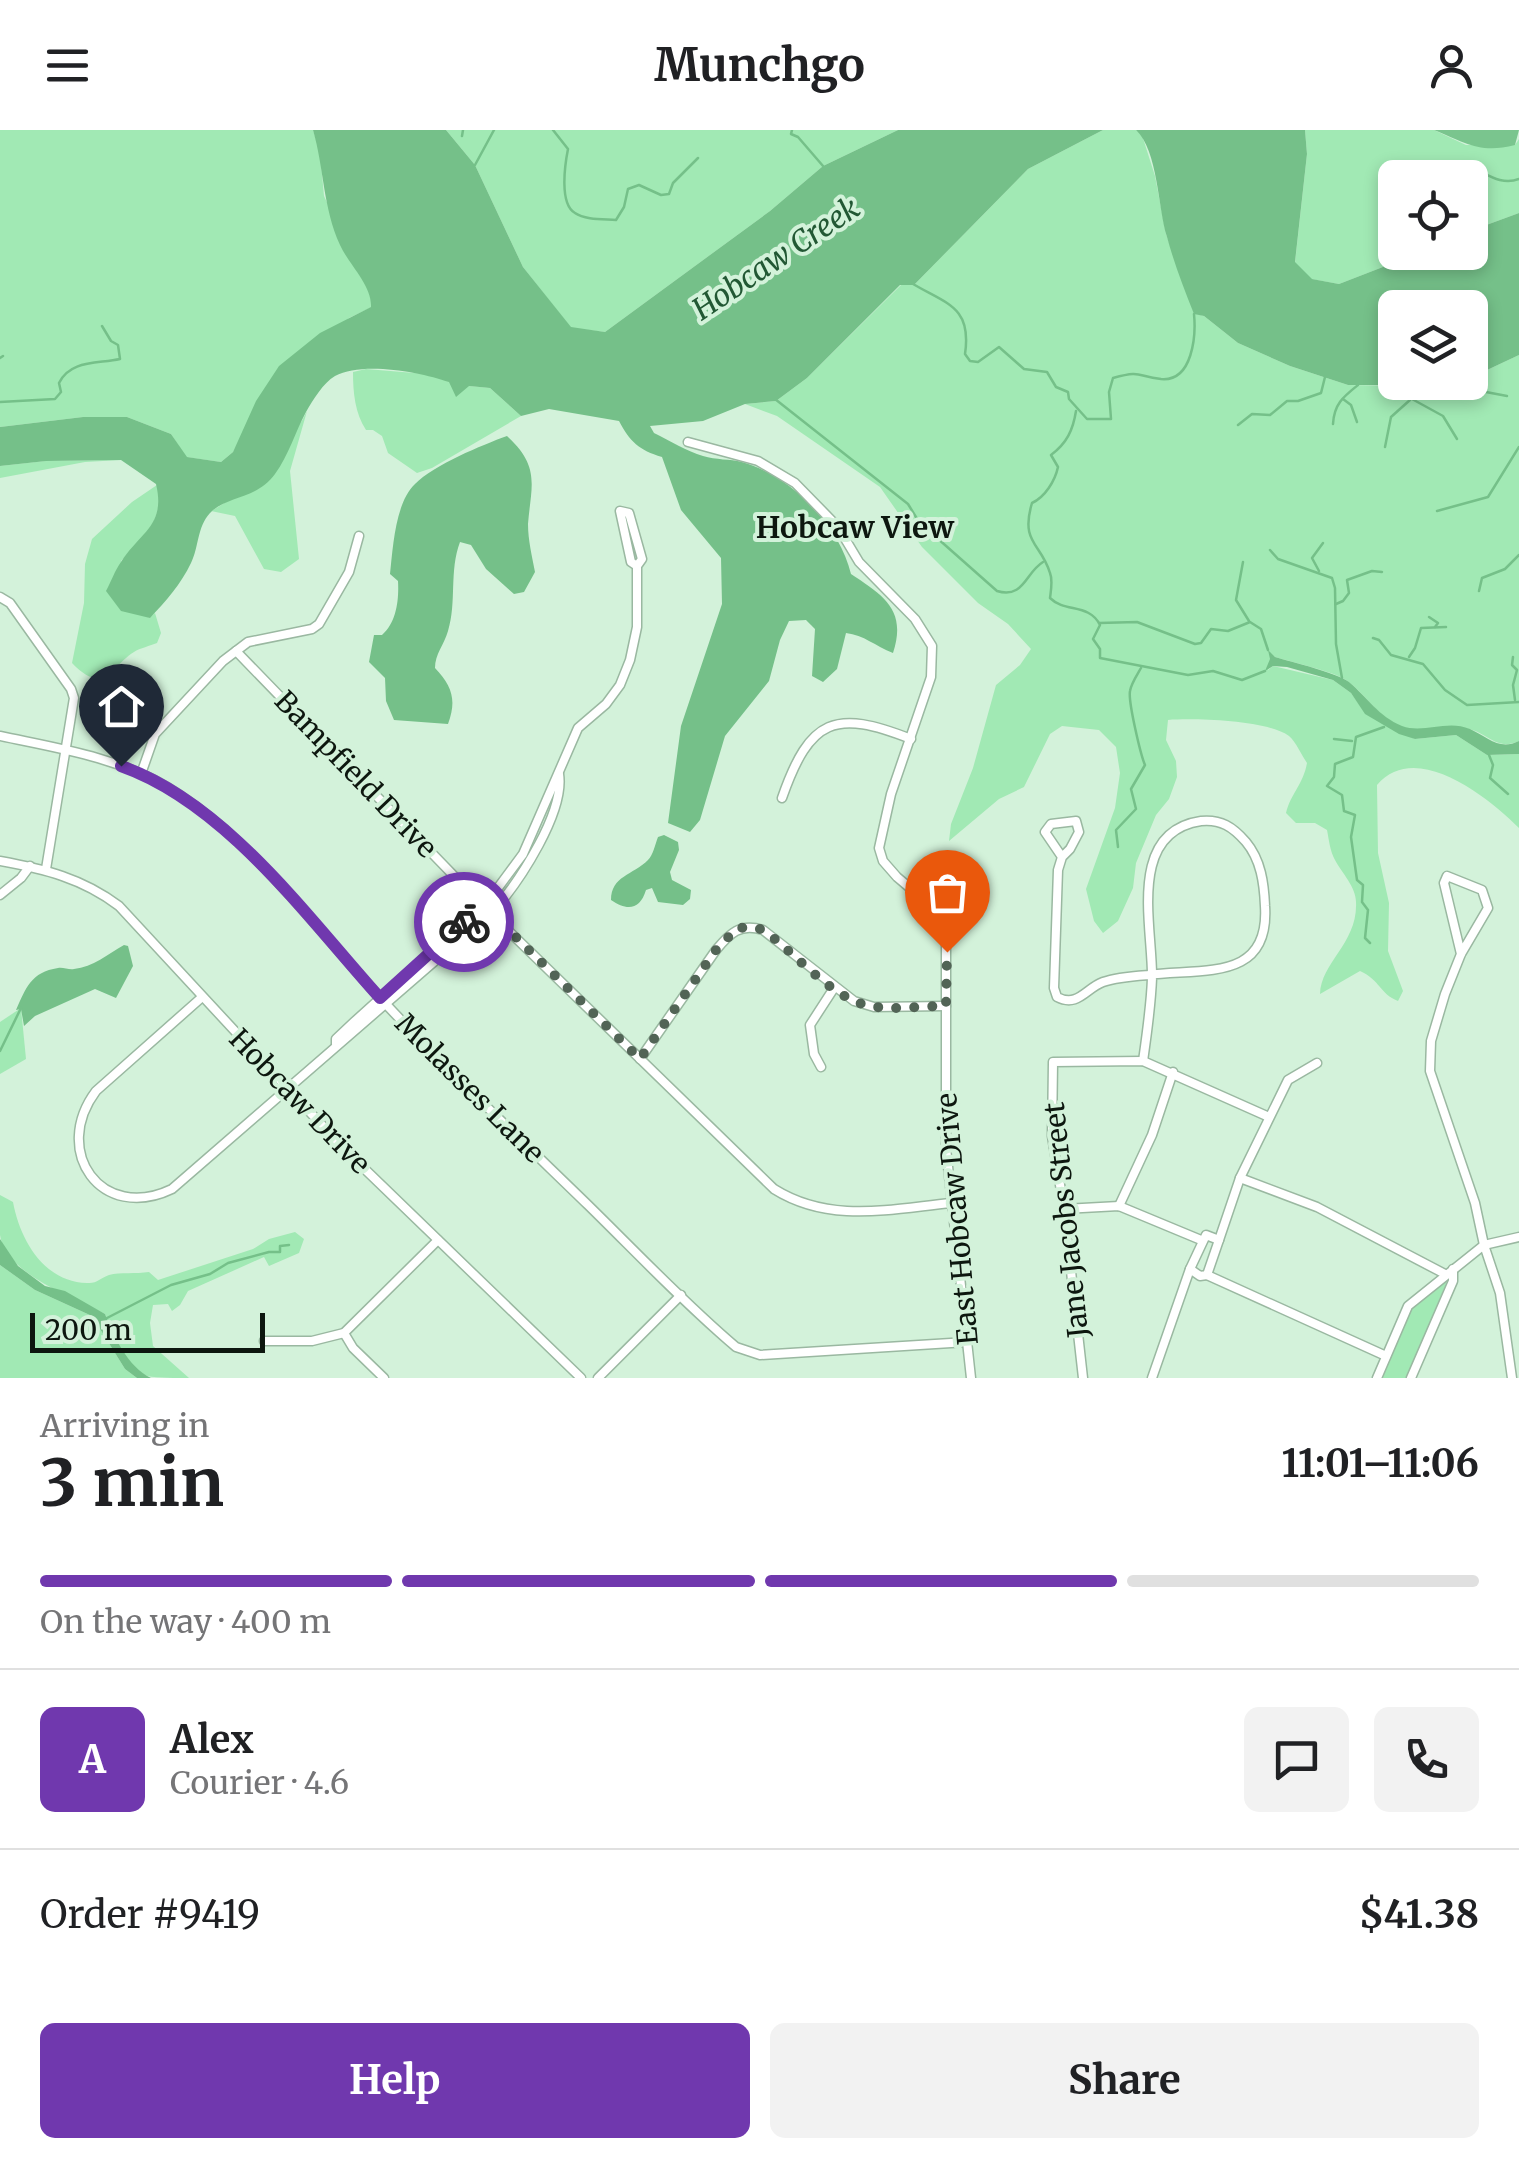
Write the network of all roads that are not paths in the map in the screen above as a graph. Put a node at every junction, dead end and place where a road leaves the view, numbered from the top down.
1 (688, 442) dead end
2 (359, 536) dead end
3 (637, 566) junction
4 (0, 596) edge
5 (236, 651) junction
6 (0, 736) edge
7 (911, 738) junction
8 (66, 750) junction
9 (141, 774) junction
10 (558, 774) junction
11 (782, 798) dead end
12 (1062, 856) junction
13 (0, 861) edge
14 (30, 866) junction
15 (46, 869) junction
16 (0, 895) edge
17 (483, 905) junction
18 (490, 913) junction
19 (1461, 954) junction
20 (1152, 974) junction
21 (834, 988) junction
22 (201, 998) junction
23 (382, 1000) junction
24 (946, 1006) junction
25 (640, 1059) junction
26 (1143, 1061) junction
27 (1317, 1064) dead end
28 (821, 1067) dead end
29 (1173, 1072) junction
30 (287, 1090) junction
31 (1269, 1117) junction
32 (1240, 1178) junction
33 (951, 1203) junction
34 (1119, 1206) junction
35 (1064, 1209) junction
36 (1519, 1237) edge
37 (438, 1240) junction
38 (1201, 1240) junction
39 (1219, 1240) junction
40 (1484, 1245) junction
41 (1190, 1269) junction
42 (1449, 1271) junction
43 (1206, 1276) junction
44 (681, 1294) junction
45 (1506, 1332) junction
46 (1519, 1332) edge
47 (344, 1333) junction
48 (264, 1342) dead end
49 (967, 1342) junction
50 (1386, 1356) junction
51 (1413, 1375) edge
52 (384, 1378) edge
53 (582, 1378) edge
54 (598, 1378) edge
55 (971, 1378) edge
56 (1083, 1378) edge
57 (1151, 1378) edge
58 (1377, 1378) edge
59 (1427, 1378) edge
60 (1512, 1378) edge

1 - 7 street, East Hobcaw Drive
2 - 5 street
3 - 3 street
3 - 10 street
4 - 8 street
5 - 9 street
5 - 17 street, Bampfield Drive
6 - 8 street, Molasses Lane
7 - 11 street
7 - 24 street, East Hobcaw Drive
8 - 9 street, Molasses Lane
8 - 15 street
9 - 23 street, Molasses Lane
10 - 17 street
10 - 18 street
12 - 12 street
12 - 20 street
13 - 14 street, Hobcaw Drive
14 - 15 street, Hobcaw Drive
14 - 16 street
15 - 22 street, Hobcaw Drive
17 - 18 street, Bampfield Drive
17 - 23 street
18 - 23 street
18 - 25 street, Bampfield Drive
19 - 19 street
19 - 40 street
20 - 20 street
20 - 26 street
21 - 24 street
21 - 25 street
21 - 28 street
22 - 30 street, Hobcaw Drive
22 - 30 street
23 - 30 street
23 - 44 street, Molasses Lane
24 - 33 street, East Hobcaw Drive
25 - 33 street, Bampfield Drive
26 - 29 street
26 - 35 street, Jane Jacobs Street
27 - 31 street
29 - 31 street
29 - 34 street
30 - 37 street, Hobcaw Drive
31 - 32 street
32 - 39 street
32 - 42 street
33 - 49 street, East Hobcaw Drive
34 - 35 street
34 - 38 street
35 - 56 street, Jane Jacobs Street
36 - 40 street
37 - 47 street
37 - 53 street, Hobcaw Drive
38 - 39 street
38 - 41 street
39 - 43 street
40 - 42 street
40 - 45 street
41 - 43 street
41 - 57 street
42 - 50 street
42 - 51 street
43 - 50 street
44 - 49 street, Molasses Lane
44 - 54 street
45 - 46 street
45 - 60 street
47 - 48 street
47 - 52 street
49 - 55 street, East Hobcaw Drive
50 - 58 street
51 - 59 street

